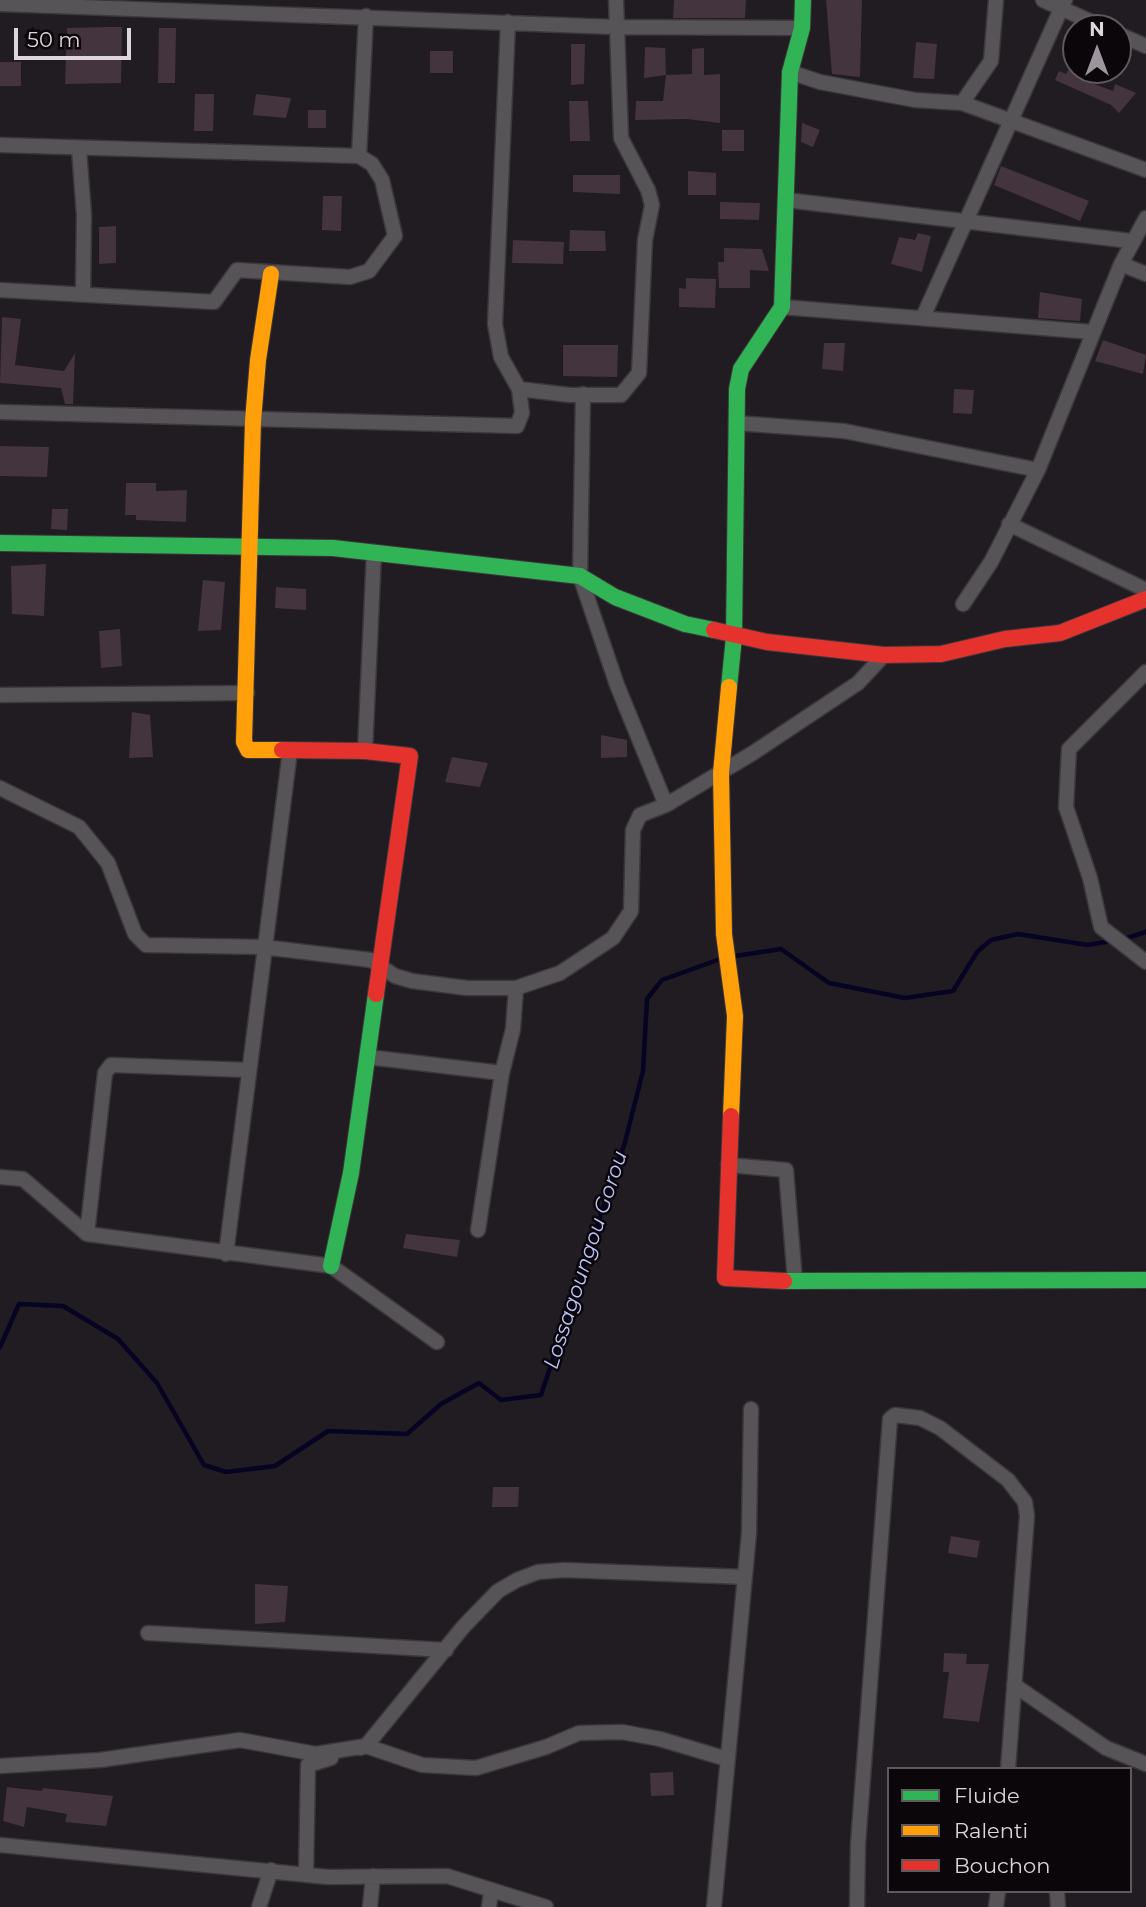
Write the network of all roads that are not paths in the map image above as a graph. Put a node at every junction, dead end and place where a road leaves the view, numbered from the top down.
1 (617, 0) edge
2 (803, 0) edge
3 (996, 0) edge
4 (1044, 0) edge
5 (57, 2) edge
6 (0, 4) edge
7 (1063, 4) edge
8 (276, 6) edge
9 (1080, 14) edge
10 (366, 16) junction
11 (508, 22) junction
12 (615, 27) junction
13 (802, 28) junction
14 (790, 72) junction
15 (962, 103) junction
16 (1008, 122) junction
17 (0, 145) edge
18 (79, 149) junction
19 (359, 156) junction
20 (1146, 170) edge
21 (786, 200) junction
22 (1146, 218) edge
23 (967, 220) junction
24 (1131, 241) junction
25 (1121, 264) junction
26 (271, 274) junction
27 (1146, 274) edge
28 (0, 290) edge
29 (83, 293) junction
30 (782, 307) junction
31 (923, 317) junction
32 (1092, 332) junction
33 (519, 389) junction
34 (583, 394) junction
35 (0, 412) edge
36 (253, 421) junction
37 (736, 423) junction
38 (1038, 470) junction
39 (1009, 524) junction
40 (0, 543) edge
41 (249, 545) junction
42 (374, 552) junction
43 (580, 576) junction
44 (1146, 590) edge
45 (1146, 599) edge
46 (963, 604) dead end
47 (734, 636) junction
48 (884, 655) junction
49 (1146, 672) edge
50 (247, 694) junction
51 (0, 695) edge
52 (290, 751) junction
53 (365, 751) junction
54 (721, 774) junction
55 (0, 788) edge
56 (666, 805) junction
57 (263, 947) junction
58 (1146, 962) edge
59 (381, 965) junction
60 (516, 988) junction
61 (368, 1056) junction
62 (249, 1070) junction
63 (502, 1073) junction
64 (728, 1165) junction
65 (0, 1177) edge
66 (478, 1230) dead end
67 (87, 1234) junction
68 (226, 1254) junction
69 (331, 1266) junction
70 (1146, 1280) edge
71 (795, 1281) junction
72 (437, 1342) dead end
73 (751, 1409) dead end
74 (745, 1577) junction
75 (148, 1633) dead end
76 (446, 1650) junction
77 (1014, 1685) junction
78 (366, 1746) junction
79 (727, 1759) junction
80 (1146, 1764) edge
81 (0, 1766) edge
82 (1008, 1767) edge
83 (0, 1845) edge
84 (271, 1870) junction
85 (306, 1874) junction
86 (373, 1876) junction
87 (491, 1891) junction
88 (259, 1907) edge
89 (370, 1907) edge
90 (489, 1907) edge
91 (546, 1907) edge
92 (714, 1907) edge
93 (857, 1907) edge

1 - 12 street
2 - 13 street
3 - 15 street
4 - 7 street
5 - 6 street
5 - 8 street
7 - 9 street
7 - 16 street
8 - 10 street
10 - 11 street
10 - 19 street
11 - 12 street
11 - 33 street
12 - 13 street
12 - 34 street
13 - 14 street
14 - 15 street
14 - 21 street
15 - 16 street
16 - 20 street
16 - 23 street
17 - 18 street
18 - 19 street
18 - 29 street
19 - 26 street
21 - 23 street
21 - 30 street
22 - 24 street
23 - 24 street
23 - 31 street
24 - 25 street
25 - 27 street
25 - 32 street
26 - 29 street
26 - 36 street
28 - 29 street
30 - 31 street
30 - 37 street
31 - 32 street
32 - 38 street
33 - 34 street
33 - 36 street
34 - 43 street
35 - 36 street
36 - 41 street
37 - 38 street
37 - 47 street
38 - 39 street
39 - 44 street
39 - 46 street
40 - 41 street
41 - 42 street
41 - 50 street
42 - 43 street
42 - 53 street
43 - 47 street
43 - 56 street
45 - 48 street
47 - 48 street
47 - 54 street
48 - 54 street
49 - 58 street
50 - 51 street
50 - 52 street
52 - 53 street
52 - 57 street
53 - 59 street
54 - 56 street
54 - 64 street
55 - 57 street
56 - 60 street
57 - 59 street
57 - 62 street
59 - 60 street
59 - 61 street
60 - 63 street
61 - 63 street
61 - 69 street
62 - 67 street
62 - 68 street
63 - 66 street
64 - 71 street
64 - 71 street
65 - 67 street
67 - 68 street
68 - 69 street
69 - 72 street
70 - 71 street
73 - 74 street
74 - 76 street
74 - 79 street
75 - 76 street
76 - 78 street
77 - 80 street
77 - 82 street
77 - 93 street
78 - 79 street
78 - 81 street
78 - 85 street
79 - 92 street
83 - 84 street
84 - 85 street
84 - 88 street
85 - 86 street
86 - 87 street
86 - 89 street
87 - 90 street
87 - 91 street

